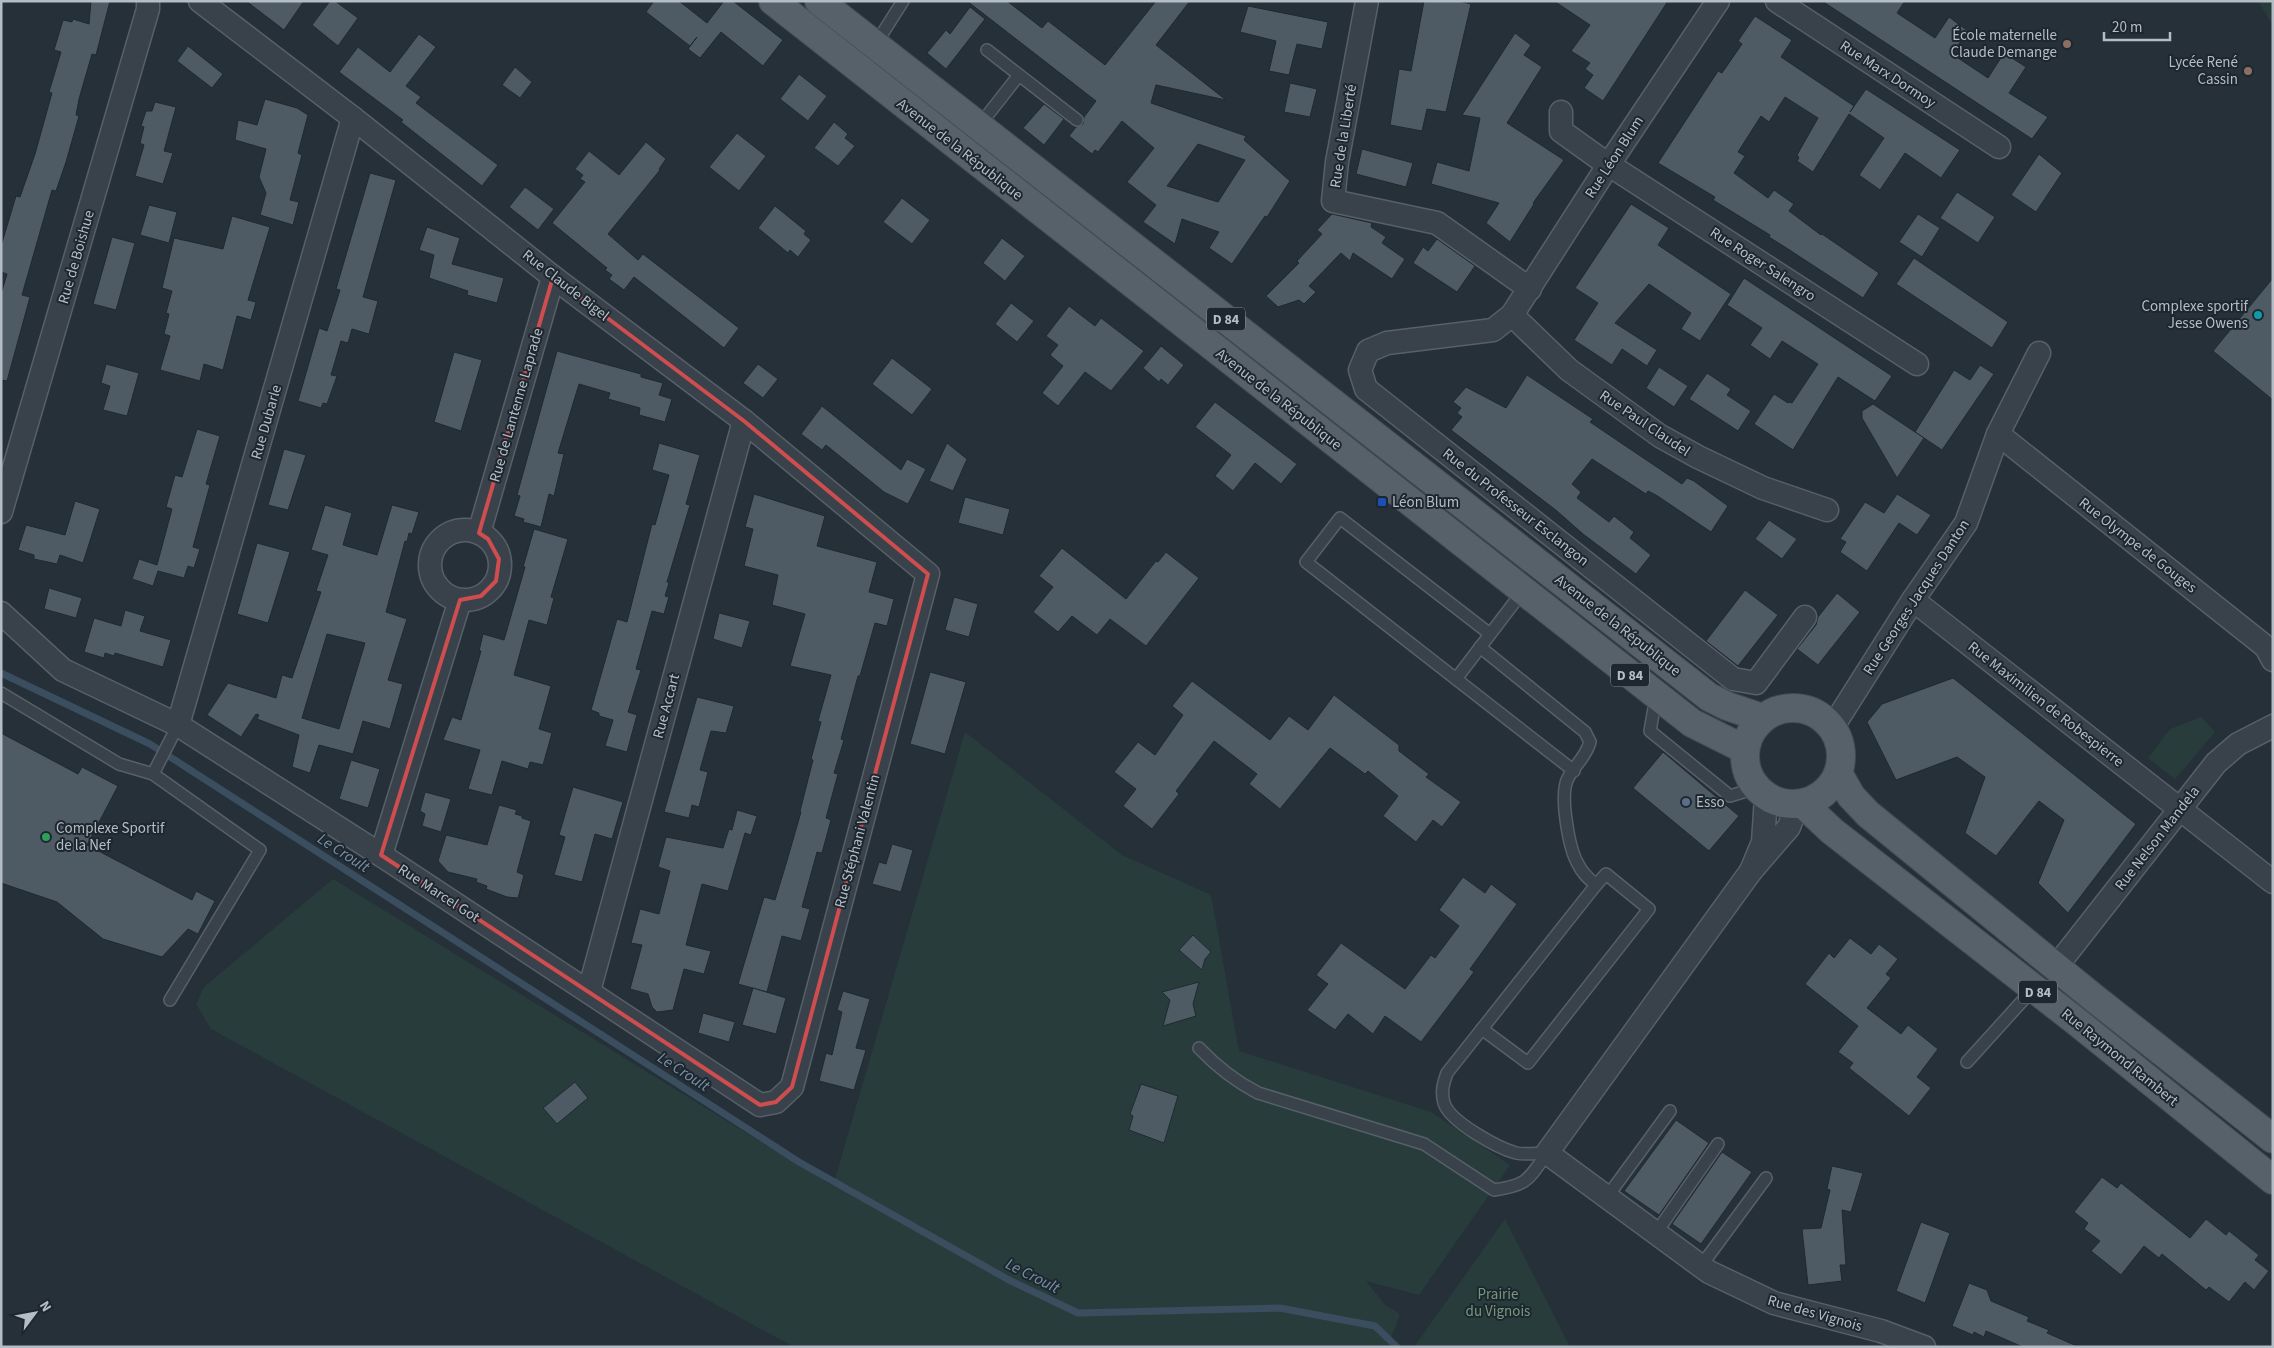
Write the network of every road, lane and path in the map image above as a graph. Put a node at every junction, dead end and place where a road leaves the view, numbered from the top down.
1 (148, 1) edge
2 (200, 1) edge
3 (773, 1) edge
4 (819, 1) edge
5 (903, 1) edge
6 (1367, 1) edge
7 (1718, 1) edge
8 (1776, 1) edge
9 (875, 45) junction
10 (987, 50) dead end
11 (1019, 75) junction
12 (1561, 112) dead end
13 (354, 118) junction
14 (1077, 120) dead end
15 (979, 126) junction
16 (1999, 147) dead end
17 (1609, 164) junction
18 (553, 277) junction
19 (1530, 288) junction
20 (1512, 315) junction
21 (2039, 353) dead end
22 (1917, 364) dead end
23 (744, 421) junction
24 (1998, 434) junction
25 (1827, 510) dead end
26 (1, 512) edge
27 (479, 533) junction
28 (928, 574) joint
29 (1523, 590) junction
30 (460, 600) junction
31 (1913, 600) junction
32 (1, 613) edge
33 (1805, 617) dead end
34 (1490, 634) junction
35 (1480, 647) junction
36 (2273, 660) edge
37 (1456, 678) junction
38 (1, 694) edge
39 (1656, 695) junction
40 (1762, 718) junction
41 (2273, 726) edge
42 (1832, 728) junction
43 (174, 732) junction
44 (1744, 749) junction
45 (155, 770) junction
46 (1574, 771) junction
47 (1838, 773) junction
48 (1761, 792) junction
49 (1800, 804) junction
50 (2179, 810) junction
51 (381, 855) junction
52 (1751, 871) junction
53 (2273, 882) edge
54 (1596, 885) junction
55 (2056, 967) junction
56 (2034, 988) junction
57 (588, 991) junction
58 (170, 1000) dead end
59 (1482, 1029) junction
60 (1199, 1048) dead end
61 (1968, 1062) dead end
62 (776, 1102) joint
63 (1670, 1111) dead end
64 (2273, 1139) edge
65 (1718, 1144) dead end
66 (1547, 1153) junction
67 (1766, 1178) dead end
68 (2273, 1180) edge
69 (1607, 1197) junction
70 (1656, 1232) junction
71 (1705, 1269) junction
72 (1876, 1339) edge
73 (1924, 1347) edge

1 - 26 street, Rue de Boishue
2 - 13 street, Rue Claude Bigel
3 - 29 main road, Avenue de la République / D 84
4 - 9 main road, Avenue de la République / D 84
5 - 9 lane
6 - 19 street, Rue de la Liberté
7 - 17 street, Rue Léon Blum
8 - 16 street, Rue Marx Dormoy
9 - 15 main road, Avenue de la République / D 84
10 - 11 lane
11 - 14 lane
11 - 15 lane
12 - 17 street, Rue Roger Salengro
13 - 18 street, Rue Claude Bigel
13 - 43 street, Rue Dubarle
15 - 40 main road, Avenue de la République / D 84
17 - 19 street, Rue Léon Blum
17 - 22 street, Rue Roger Salengro
18 - 23 street, Rue Claude Bigel
18 - 27 street, Rue de Lantenne Laprade
19 - 20 street, Rue Léon Blum
20 - 25 street, Rue Paul Claudel
20 - 33 street, Rue du Professeur Esclangon
21 - 24 street, Rue Georges Jacques Danton
23 - 28 street, Rue Claude Bigel
23 - 57 street, Rue Accart
24 - 31 street, Rue Georges Jacques Danton
24 - 36 street, Rue Olympe de Gouges
27 - 30 street
27 - 30 street
28 - 62 street, Rue Stéphani Valentin
29 - 34 lane
29 - 39 main road, Avenue de la République / D 84
30 - 51 street
31 - 42 street, Rue Georges Jacques Danton
31 - 50 street, Rue Maximilien de Robespierre
32 - 43 street, Rue Marcel Got
34 - 35 lane
34 - 37 lane
35 - 37 lane
35 - 46 lane
37 - 46 lane
38 - 45 lane
39 - 44 main road, Avenue de la République / D 84
39 - 48 lane
40 - 42 main road
40 - 44 main road
41 - 50 street, Rue Nelson Mandela
42 - 47 main road
43 - 45 lane
43 - 51 street, Rue Marcel Got
44 - 48 main road
45 - 58 lane
46 - 54 lane
47 - 49 main road
47 - 55 main road, Rue Raymond Rambert / D 84
48 - 49 main road
48 - 52 street
49 - 52 street
49 - 56 main road, Rue Raymond Rambert / D 84
50 - 53 street, Rue Maximilien de Robespierre
50 - 55 street, Rue Nelson Mandela
51 - 57 street, Rue Marcel Got
52 - 66 street
54 - 59 lane
54 - 59 lane
55 - 64 main road, Rue Raymond Rambert / D 84
56 - 61 lane
56 - 68 main road, Rue Raymond Rambert / D 84
57 - 62 street, Rue Marcel Got
59 - 66 lane
60 - 66 lane
63 - 69 lane
65 - 70 lane
66 - 69 street, Rue des Vignois
67 - 71 lane
69 - 70 street, Rue des Vignois
70 - 71 street, Rue des Vignois
71 - 72 street, Rue des Vignois
72 - 73 street, Rue des Vignois

